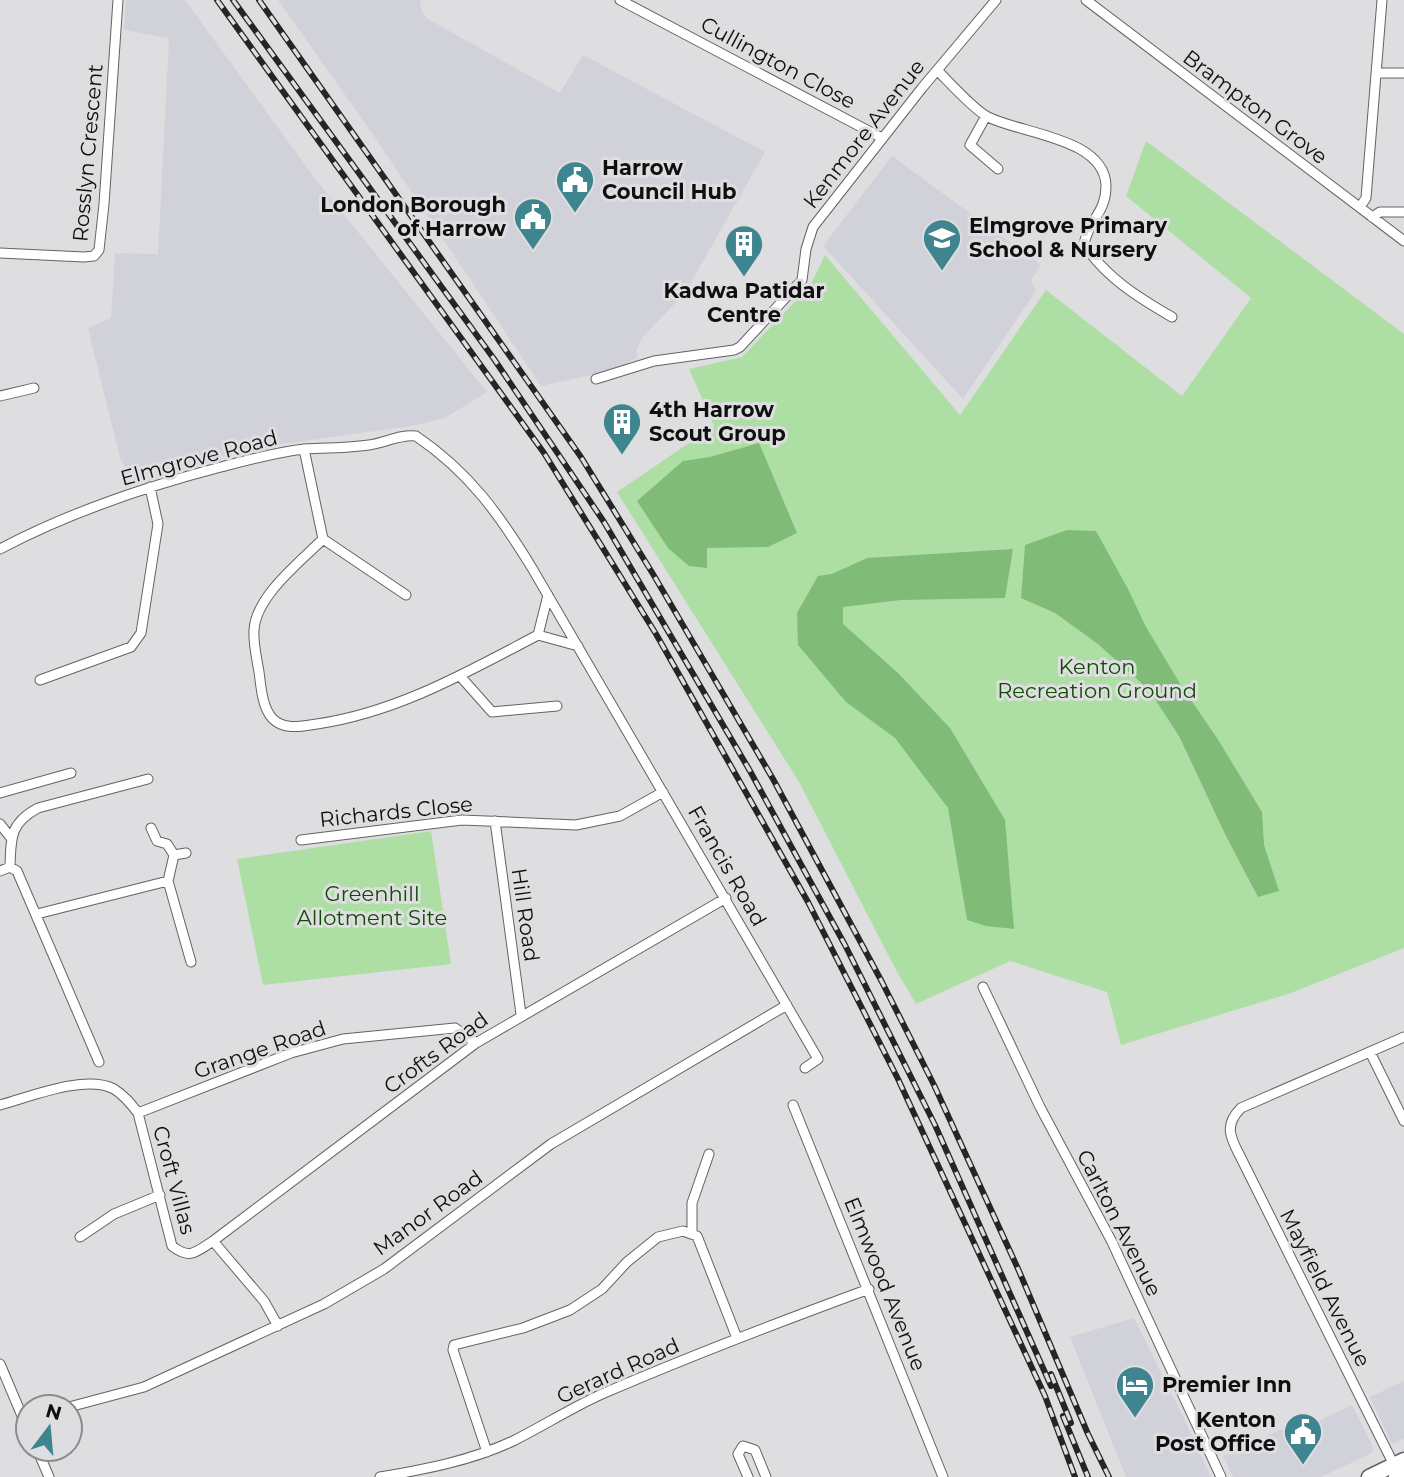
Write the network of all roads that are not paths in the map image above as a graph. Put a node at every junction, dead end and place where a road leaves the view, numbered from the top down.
1 (118, 0) edge
2 (620, 0) edge
3 (996, 0) edge
4 (1086, 0) edge
5 (1382, 0) edge
6 (937, 70) junction
7 (1377, 73) junction
8 (1404, 73) edge
9 (986, 116) junction
10 (882, 138) junction
11 (998, 169) dead end
12 (1360, 208) junction
13 (1404, 212) edge
14 (1373, 217) junction
15 (1404, 241) edge
16 (0, 253) edge
17 (1172, 317) dead end
18 (597, 379) dead end
19 (34, 388) dead end
20 (0, 396) edge
21 (416, 436) joint
22 (304, 449) junction
23 (150, 487) junction
24 (323, 539) junction
25 (0, 549) edge
26 (406, 595) dead end
27 (548, 595) junction
28 (538, 635) junction
29 (578, 646) junction
30 (460, 676) junction
31 (40, 680) dead end
32 (557, 706) dead end
33 (71, 773) dead end
34 (148, 779) dead end
35 (2, 792) edge
36 (663, 792) junction
37 (495, 821) junction
38 (0, 824) edge
39 (151, 828) dead end
40 (11, 838) junction
41 (301, 840) dead end
42 (186, 853) dead end
43 (174, 855) junction
44 (10, 867) junction
45 (0, 871) edge
46 (168, 881) junction
47 (726, 898) junction
48 (37, 914) junction
49 (191, 962) dead end
50 (983, 987) dead end
51 (787, 1005) junction
52 (521, 1014) junction
53 (1404, 1037) edge
54 (476, 1043) junction
55 (1370, 1052) junction
56 (99, 1062) dead end
57 (805, 1068) dead end
58 (0, 1105) edge
59 (793, 1105) dead end
60 (138, 1113) junction
61 (1404, 1121) edge
62 (709, 1154) dead end
63 (160, 1195) junction
64 (692, 1233) junction
65 (80, 1237) dead end
66 (213, 1241) junction
67 (181, 1254) joint
68 (869, 1289) junction
69 (278, 1326) junction
70 (737, 1338) junction
71 (0, 1364) edge
72 (14, 1396) edge
73 (84, 1403) edge
74 (487, 1452) junction
75 (1399, 1469) edge
76 (380, 1477) edge
77 (748, 1477) edge
78 (766, 1477) edge
79 (943, 1477) edge
80 (1221, 1477) edge
81 (1369, 1477) edge

1 - 16 street, Rosslyn Crescent
2 - 10 street, Cullington Close
3 - 6 street, Kenmore Avenue
4 - 12 street, Brampton Grove
5 - 7 street
6 - 9 street
6 - 10 street, Kenmore Avenue
7 - 8 street
7 - 12 street
9 - 11 street
9 - 17 street
10 - 18 street, Kenmore Avenue
12 - 14 street, Brampton Grove
13 - 14 street
14 - 15 street, Brampton Grove
19 - 20 street
21 - 22 street, Elmgrove Road
21 - 27 street, Francis Road
22 - 23 street, Elmgrove Road
22 - 24 street
23 - 25 street, Elmgrove Road
23 - 31 street
24 - 26 street
24 - 30 street
27 - 28 street
27 - 29 street, Francis Road
28 - 29 street
28 - 30 street
29 - 36 street, Francis Road
30 - 32 street
33 - 35 street
34 - 40 street
36 - 37 street, Richards Close
36 - 47 street, Francis Road
37 - 41 street, Richards Close
37 - 52 street, Hill Road
38 - 40 street
39 - 43 street
40 - 44 street
42 - 43 street
43 - 46 street
44 - 45 street
44 - 48 street
46 - 48 street
46 - 49 street
47 - 51 street, Francis Road
47 - 52 street, Crofts Road
48 - 56 street
50 - 80 street, Carlton Avenue
51 - 57 street, Francis Road
51 - 69 street, Manor Road
52 - 54 street, Crofts Road
53 - 55 street
54 - 60 street, Grange Road
54 - 66 street, Crofts Road
55 - 61 street
55 - 75 street, Mayfield Avenue
58 - 60 street
59 - 68 street, Elmwood Avenue
60 - 63 street, Croft Villas
62 - 64 street
63 - 65 street
63 - 67 street, Croft Villas
64 - 70 street
64 - 74 street
66 - 67 street, Crofts Road
66 - 69 street
68 - 70 street, Gerard Road
68 - 79 street, Elmwood Avenue
69 - 73 street, Manor Road
70 - 74 street, Gerard Road
71 - 72 street
74 - 76 street, Gerard Road
75 - 81 main road
77 - 78 street

